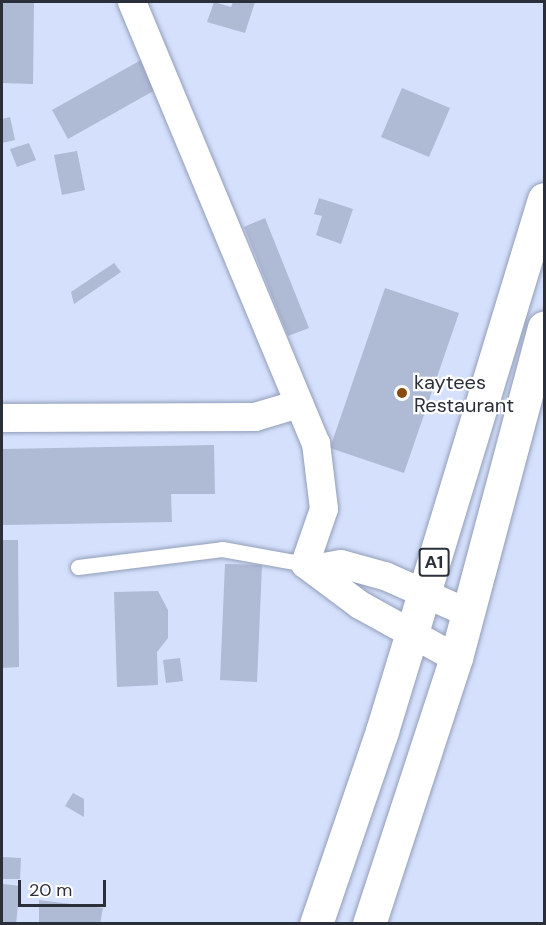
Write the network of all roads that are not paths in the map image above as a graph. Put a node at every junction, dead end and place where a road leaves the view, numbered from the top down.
1 (132, 2) edge
2 (544, 199) edge
3 (544, 328) edge
4 (299, 404) junction
5 (2, 418) edge
6 (78, 567) dead end
7 (309, 567) junction
8 (425, 590) junction
9 (468, 613) junction
10 (410, 633) junction
11 (456, 658) junction
12 (316, 924) edge
13 (369, 924) edge

1 - 4 street
2 - 8 highway, A1
3 - 9 highway, A1
4 - 5 street
4 - 7 street
6 - 7 lane
7 - 8 street
7 - 10 street
8 - 9 street
8 - 10 highway, A1
9 - 11 highway, A1
10 - 11 street
10 - 12 highway, A1
11 - 13 highway, A1

